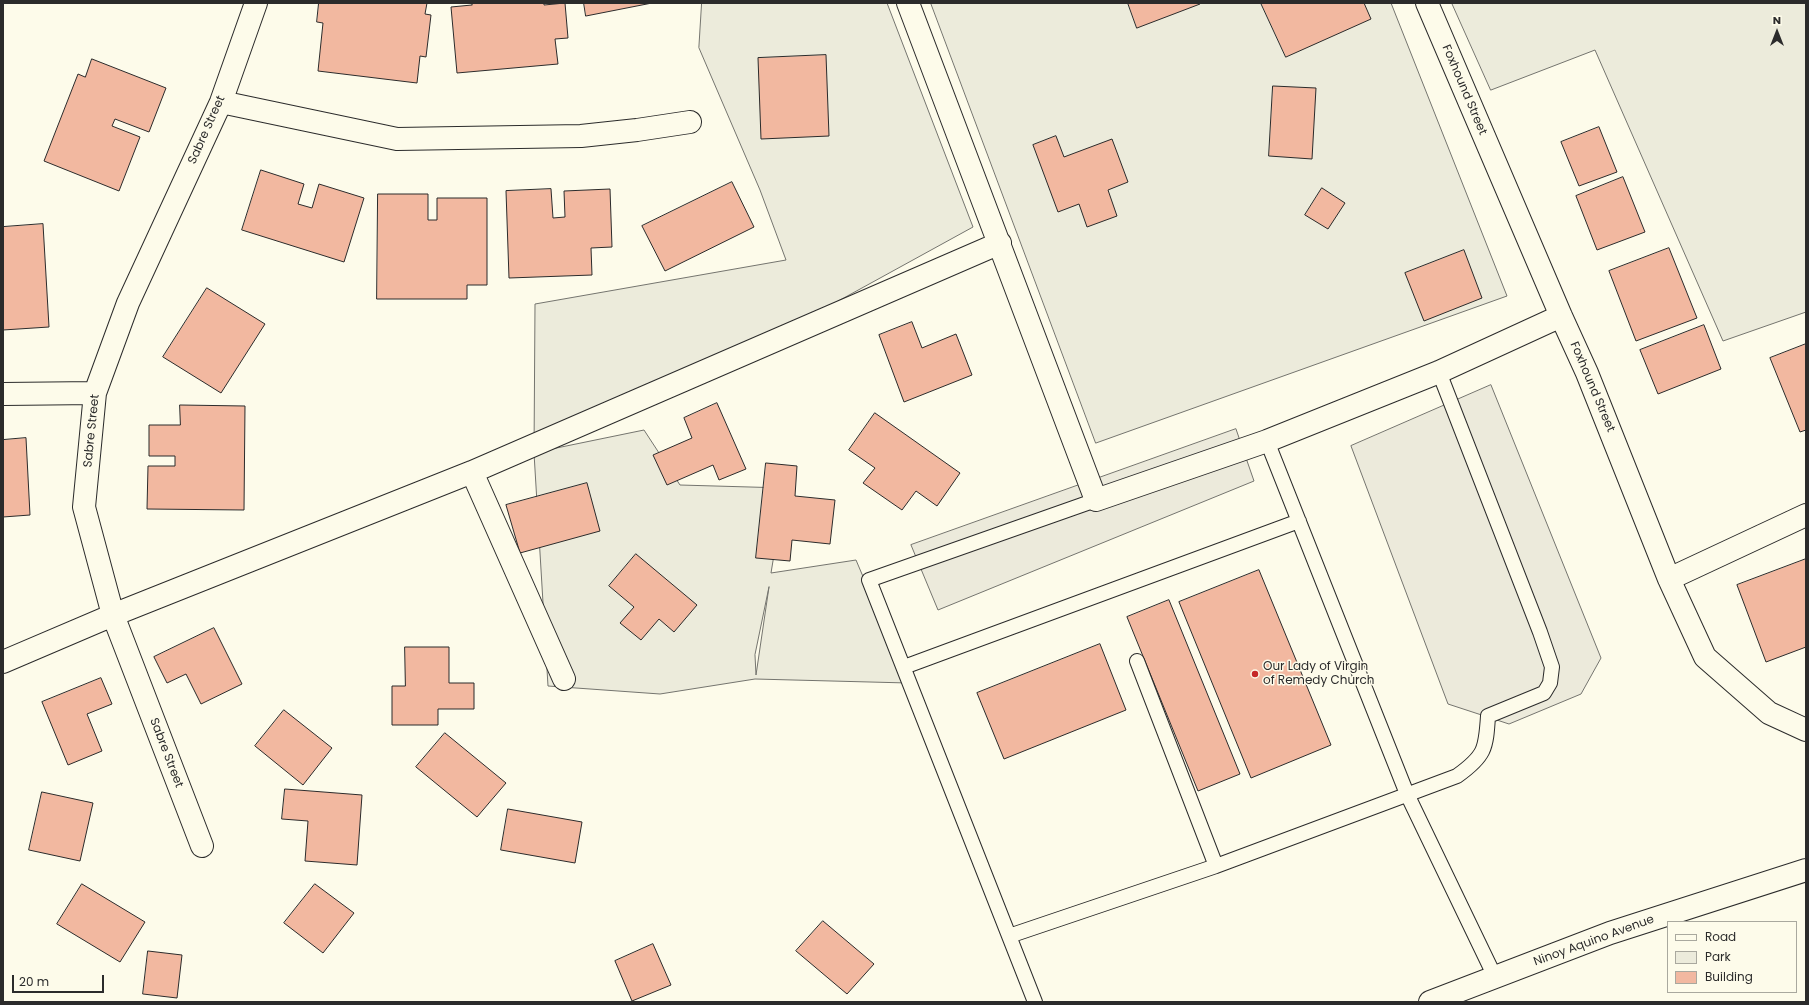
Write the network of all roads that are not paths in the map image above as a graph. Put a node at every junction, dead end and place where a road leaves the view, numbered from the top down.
1 (256, 3) edge
2 (908, 3) edge
3 (1427, 3) edge
4 (221, 102) junction
5 (690, 122) dead end
6 (1000, 243) junction
7 (1561, 316) junction
8 (1439, 372) junction
9 (95, 392) junction
10 (3, 394) edge
11 (1267, 441) junction
12 (472, 472) junction
13 (1096, 500) junction
14 (1806, 515) edge
15 (1299, 521) junction
16 (1669, 579) junction
17 (113, 615) junction
18 (1137, 661) dead end
19 (3, 662) edge
20 (904, 667) junction
21 (564, 679) dead end
22 (1806, 730) edge
23 (1407, 794) junction
24 (202, 846) dead end
25 (1216, 866) junction
26 (1806, 870) edge
27 (1009, 936) junction
28 (1495, 977) junction
29 (1035, 1002) edge
30 (1430, 1002) edge

1 - 4 street, Sabre Street
2 - 6 street
3 - 7 street, Foxhound Street
4 - 5 street
4 - 9 street, Sabre Street
6 - 12 street
6 - 13 street
7 - 8 street
7 - 16 street, Foxhound Street
8 - 11 street
8 - 23 lane
9 - 10 street
9 - 17 street, Sabre Street
11 - 13 street
11 - 15 lane
12 - 17 street
12 - 21 street
13 - 20 lane
14 - 16 street
15 - 20 lane
15 - 23 lane
16 - 22 street, Foxhound Street
17 - 19 street
17 - 24 street, Sabre Street
18 - 25 lane
20 - 27 lane
23 - 25 lane
23 - 28 lane
25 - 27 lane
26 - 28 street, Ninoy Aquino Avenue
27 - 29 lane
28 - 30 street, Ninoy Aquino Avenue

